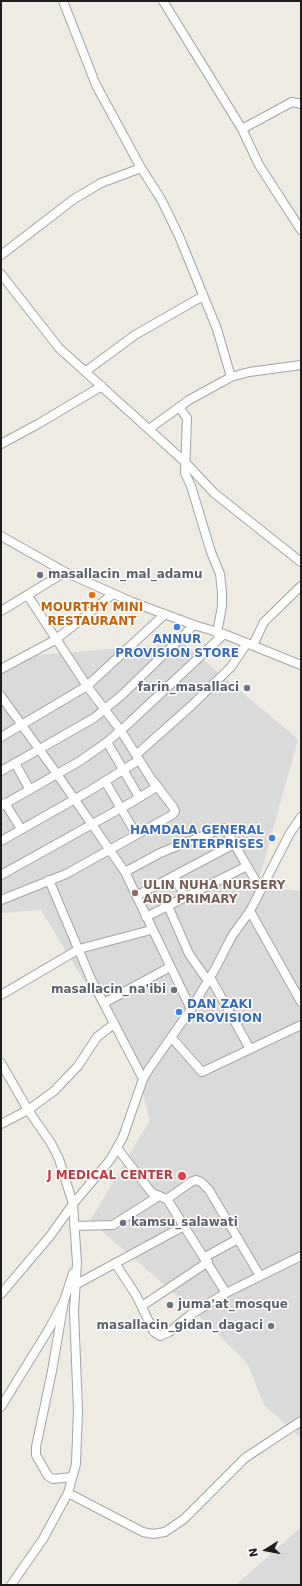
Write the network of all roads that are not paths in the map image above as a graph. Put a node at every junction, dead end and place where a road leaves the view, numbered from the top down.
1 (62, 1) edge
2 (163, 1) edge
3 (301, 104) edge
4 (242, 129) junction
5 (141, 168) junction
6 (301, 230) edge
7 (1, 255) edge
8 (1, 274) edge
9 (203, 296) junction
10 (301, 365) edge
11 (86, 371) junction
12 (232, 377) junction
13 (102, 386) junction
14 (179, 408) junction
15 (149, 430) junction
16 (1, 444) edge
17 (185, 462) junction
18 (1, 536) edge
19 (301, 562) edge
20 (65, 572) junction
21 (301, 586) edge
22 (113, 594) junction
23 (28, 596) junction
24 (1, 611) edge
25 (165, 614) junction
26 (194, 625) junction
27 (220, 633) junction
28 (56, 640) junction
29 (250, 644) junction
30 (301, 665) edge
31 (1, 670) edge
32 (87, 686) junction
33 (1, 697) edge
34 (104, 710) junction
35 (22, 725) junction
36 (121, 731) junction
37 (1, 737) edge
38 (107, 742) junction
39 (40, 749) junction
40 (137, 757) junction
41 (15, 763) junction
42 (124, 770) junction
43 (1, 771) edge
44 (57, 774) junction
45 (105, 781) junction
46 (154, 782) junction
47 (30, 790) junction
48 (139, 797) junction
49 (74, 800) junction
50 (3, 804) edge
51 (122, 807) junction
52 (301, 817) edge
53 (92, 825) junction
54 (22, 829) junction
55 (136, 834) junction
56 (1, 841) edge
57 (234, 844) junction
58 (110, 849) junction
59 (247, 866) junction
60 (125, 872) junction
61 (1, 874) edge
62 (174, 876) junction
63 (50, 880) junction
64 (261, 890) junction
65 (136, 896) junction
66 (185, 897) junction
67 (1, 900) edge
68 (168, 906) junction
69 (250, 911) junction
70 (146, 917) junction
71 (151, 930) junction
72 (79, 949) junction
73 (170, 967) junction
74 (209, 979) junction
75 (298, 988) edge
76 (1, 995) edge
77 (301, 1002) edge
78 (104, 1003) junction
79 (191, 1009) junction
80 (114, 1024) junction
81 (301, 1025) edge
82 (172, 1038) junction
83 (250, 1048) junction
84 (1, 1063) edge
85 (143, 1079) junction
86 (28, 1110) junction
87 (1, 1124) edge
88 (117, 1148) junction
89 (163, 1197) junction
90 (73, 1204) junction
91 (74, 1226) junction
92 (184, 1226) junction
93 (238, 1239) junction
94 (301, 1256) edge
95 (206, 1260) junction
96 (76, 1262) junction
97 (115, 1263) junction
98 (260, 1276) junction
99 (75, 1285) junction
100 (226, 1293) junction
101 (1, 1294) edge
102 (64, 1301) junction
103 (142, 1306) junction
104 (1, 1406) edge
105 (301, 1421) edge
106 (72, 1477) junction
107 (68, 1493) junction
108 (11, 1585) edge

1 - 5 street
2 - 4 street
3 - 4 street
4 - 6 street
5 - 7 street
5 - 9 street
8 - 11 street
9 - 11 street
9 - 12 street
10 - 12 street
11 - 13 street
12 - 14 street
13 - 15 street
13 - 16 street
14 - 15 street
14 - 17 street
15 - 17 street
17 - 19 street
17 - 27 street
18 - 20 street
20 - 22 street
20 - 23 street
21 - 29 street
22 - 25 street
22 - 28 street
23 - 24 street
23 - 28 street
25 - 26 street
25 - 32 street
26 - 27 street
26 - 34 street
27 - 29 street
27 - 36 street
28 - 31 street
28 - 32 street
29 - 30 street
29 - 40 street
32 - 34 street
32 - 35 street
33 - 35 street
34 - 36 street
34 - 39 street
35 - 37 street
35 - 39 street
36 - 38 street
36 - 40 street
38 - 42 street
38 - 44 street
39 - 41 street
39 - 44 street
40 - 42 street
40 - 46 street
41 - 43 street
41 - 47 street
42 - 45 street
42 - 48 street
44 - 47 street
44 - 49 street
45 - 49 street
45 - 51 street
46 - 48 street
46 - 55 street
47 - 50 street
48 - 51 street
49 - 53 street
49 - 54 street
50 - 54 street
51 - 53 street
51 - 55 street
52 - 64 street
53 - 58 street
53 - 61 street
54 - 56 street
55 - 58 street
57 - 59 street
57 - 60 street
57 - 62 street
58 - 60 street
58 - 63 street
59 - 64 street
59 - 66 street
60 - 65 street
62 - 65 street
62 - 66 street
63 - 67 street
63 - 72 street
64 - 69 street
65 - 70 street
66 - 68 street
68 - 70 street
68 - 74 street
69 - 74 street
69 - 75 street
70 - 71 street
71 - 72 street
71 - 73 street
72 - 76 street
72 - 78 street
73 - 78 street
73 - 79 street
74 - 79 street
74 - 83 street
75 - 77 street
78 - 80 street
79 - 82 street
80 - 85 street
80 - 86 street
81 - 83 street
82 - 83 street
82 - 85 street
84 - 86 street
85 - 88 street
86 - 87 street
86 - 90 street
88 - 89 street
88 - 90 street
89 - 91 street
89 - 92 street
89 - 93 street
90 - 91 street
90 - 101 street
91 - 96 street
92 - 95 street
92 - 97 street
93 - 95 street
93 - 98 street
94 - 98 street
95 - 100 street
95 - 103 street
96 - 99 street
96 - 102 street
97 - 99 street
97 - 103 street
98 - 100 street
99 - 106 street
100 - 103 street
102 - 104 street
102 - 106 street
105 - 107 street
106 - 107 street
107 - 108 street

